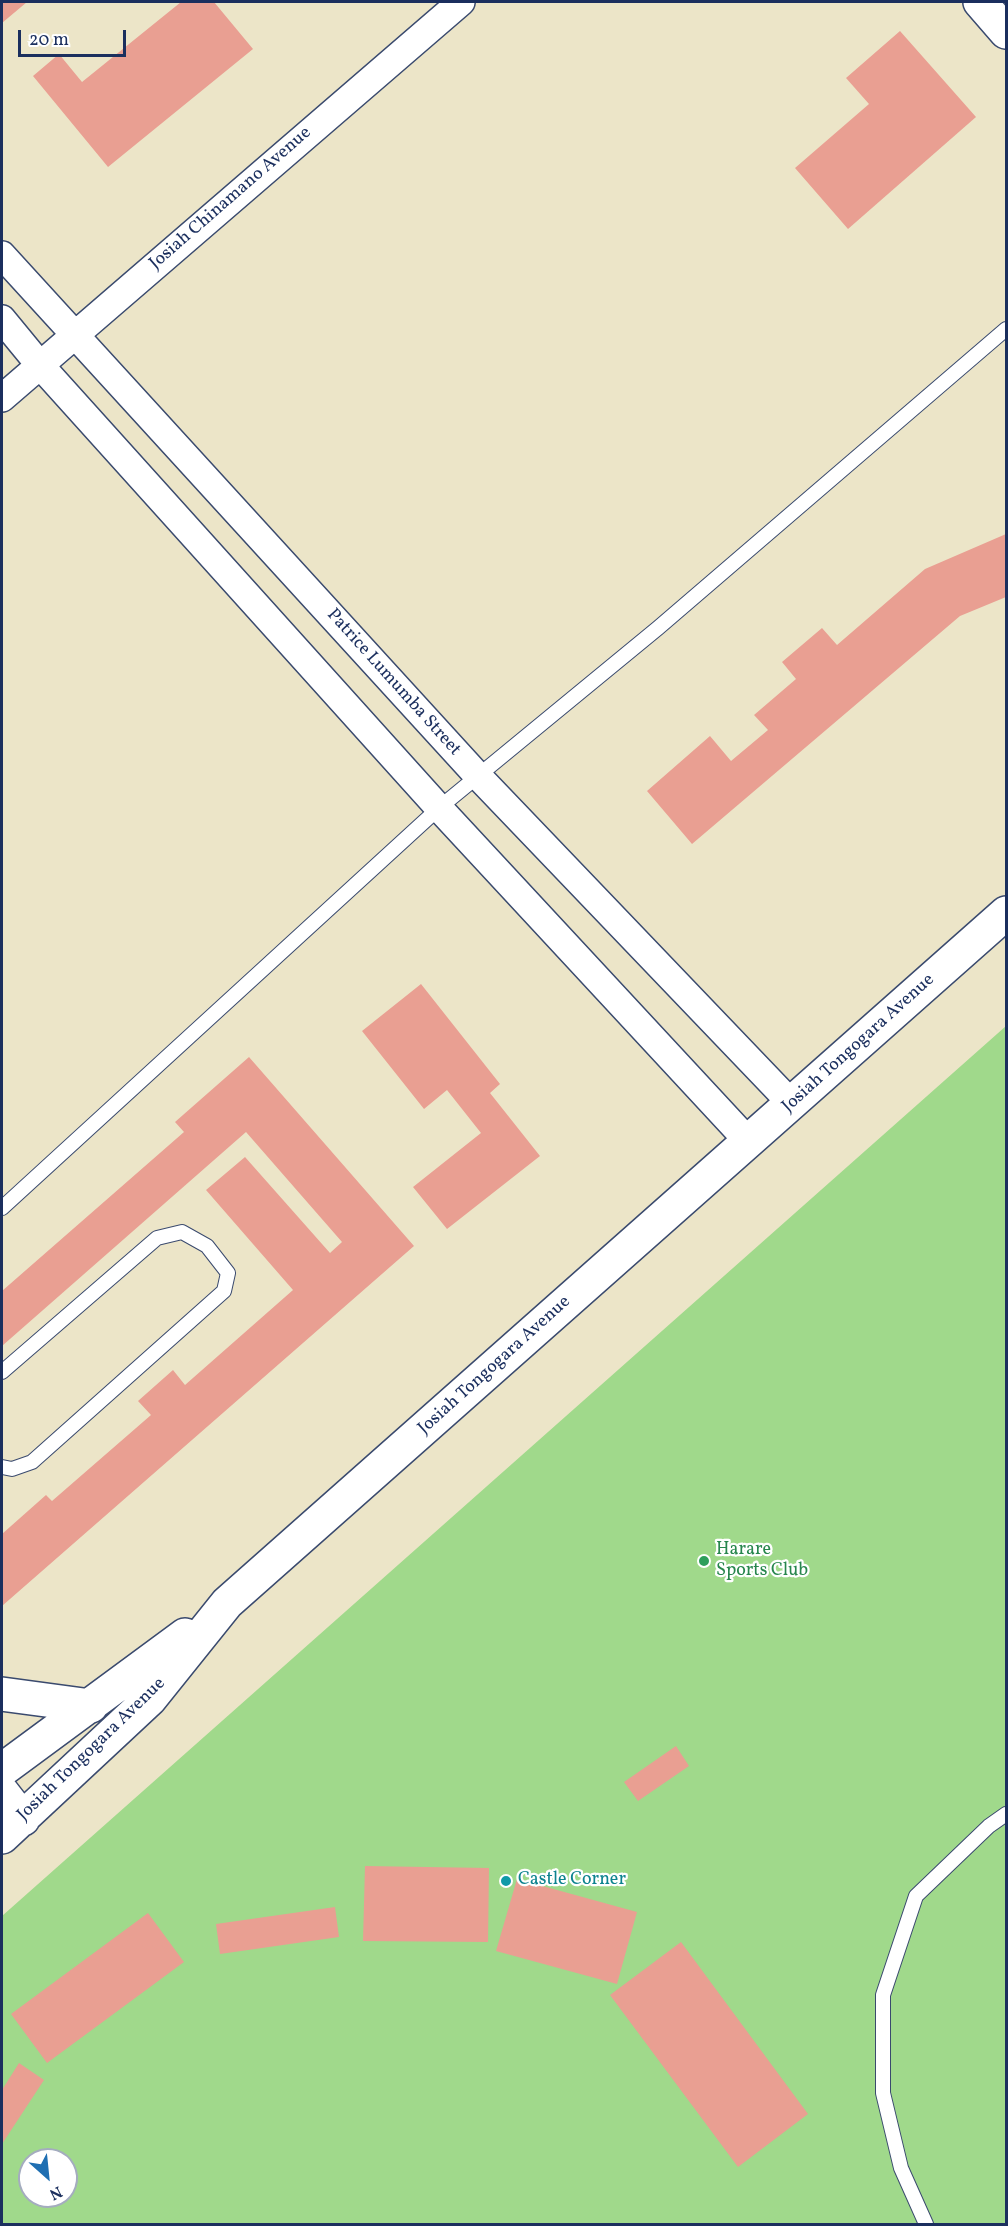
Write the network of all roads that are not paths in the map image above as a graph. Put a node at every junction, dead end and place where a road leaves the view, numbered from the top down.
1 (461, 2) edge
2 (980, 2) edge
3 (1006, 33) edge
4 (2, 255) edge
5 (2, 320) edge
6 (1006, 329) edge
7 (74, 334) junction
8 (39, 364) junction
9 (2, 398) edge
10 (477, 776) junction
11 (439, 808) junction
12 (1006, 913) edge
13 (792, 1104) junction
14 (748, 1141) junction
15 (2, 1208) edge
16 (2, 1372) edge
17 (2, 1467) edge
18 (227, 1603) junction
19 (2, 1694) edge
20 (91, 1706) junction
21 (2, 1770) edge
22 (2, 1792) edge
23 (1006, 1814) edge
24 (12, 1828) edge
25 (926, 2224) edge

1 - 7 street, Josiah Chinamano Avenue
2 - 3 main road
4 - 7 street, Patrice Lumumba Street
5 - 8 street
6 - 10 lane
7 - 8 street, Josiah Chinamano Avenue
7 - 10 street, Patrice Lumumba Street
8 - 9 street, Josiah Chinamano Avenue
8 - 11 street
10 - 11 lane
10 - 13 street, Patrice Lumumba Street
11 - 14 street
11 - 15 lane
12 - 13 main road, Josiah Tongogara Avenue
13 - 14 main road, Josiah Tongogara Avenue
14 - 18 main road, Josiah Tongogara Avenue
16 - 17 lane
18 - 20 main road
18 - 24 main road, Josiah Tongogara Avenue
19 - 20 main road
20 - 21 main road
22 - 24 main road
23 - 25 lane

